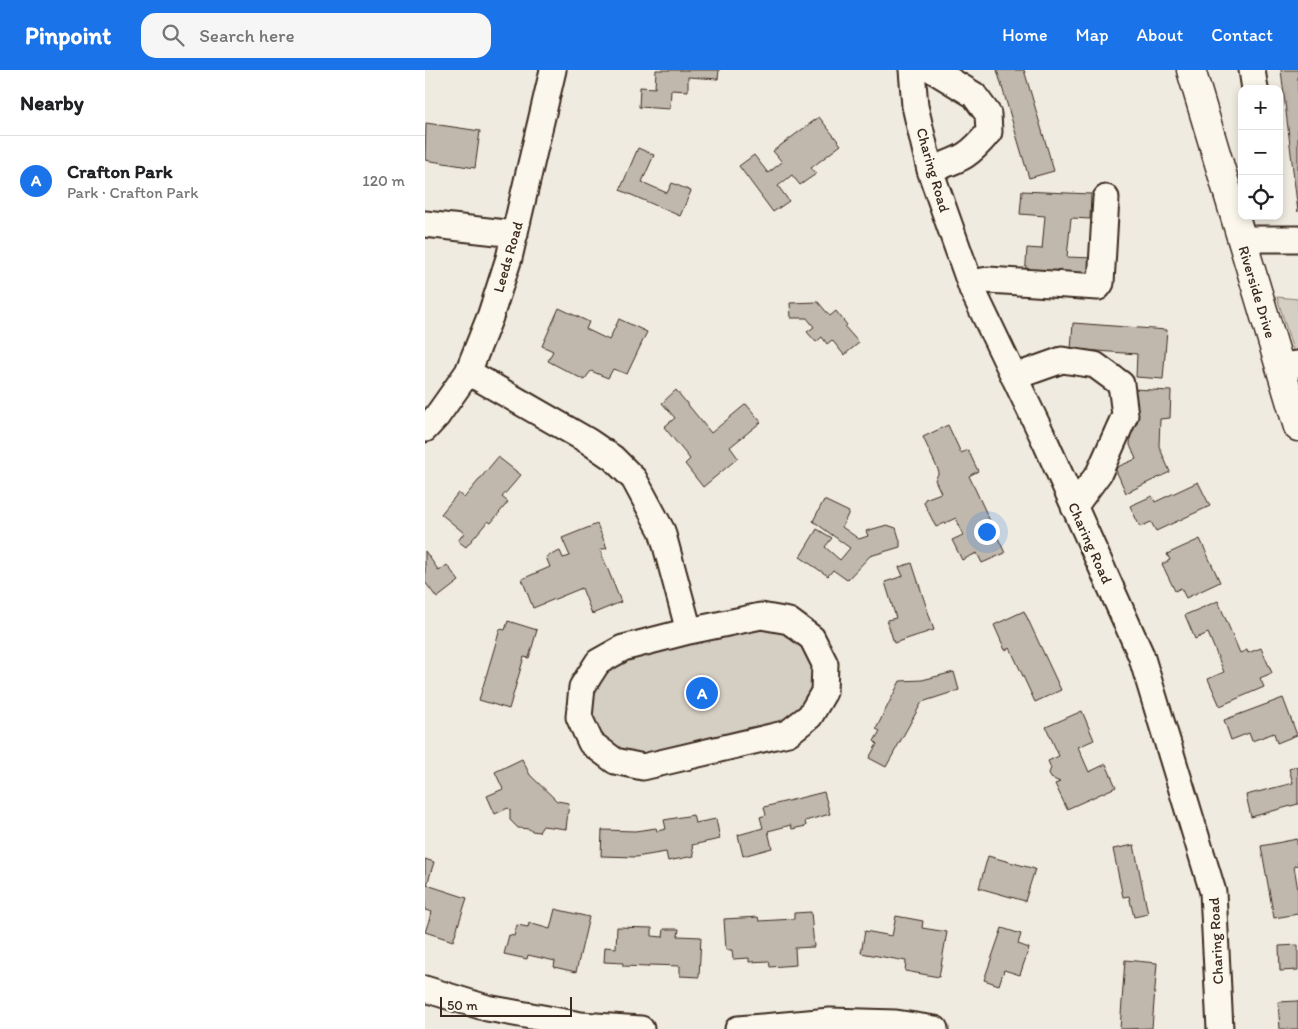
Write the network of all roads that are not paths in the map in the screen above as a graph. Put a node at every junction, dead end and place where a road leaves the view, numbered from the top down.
1 (553, 70) edge
2 (912, 70) edge
3 (933, 70) edge
4 (1191, 70) edge
5 (1252, 70) edge
6 (1254, 85) edge
7 (930, 170) junction
8 (1106, 198) dead end
9 (425, 224) edge
10 (1270, 227) edge
11 (515, 234) junction
12 (1241, 239) junction
13 (1298, 239) edge
14 (970, 283) junction
15 (1289, 365) edge
16 (468, 372) junction
17 (1014, 377) junction
18 (1298, 427) edge
19 (425, 429) edge
20 (1074, 507) junction
21 (689, 631) junction
22 (425, 989) edge
23 (641, 1029) edge
24 (739, 1029) edge
25 (935, 1029) edge
26 (1220, 1029) edge

1 - 11 street, Leeds Road
2 - 7 street, Charing Road
3 - 7 street
4 - 12 main road, Riverside Drive
5 - 6 street
7 - 14 street, Charing Road
8 - 14 street
9 - 11 street
10 - 12 street
10 - 13 street
11 - 16 street, Leeds Road
12 - 15 main road, Riverside Drive
14 - 17 street, Charing Road
15 - 18 main road, Riverside Drive
16 - 19 street, Leeds Road
16 - 21 street
17 - 20 street, Charing Road
17 - 20 street
20 - 26 street, Charing Road
21 - 21 street
22 - 23 street
24 - 25 street

